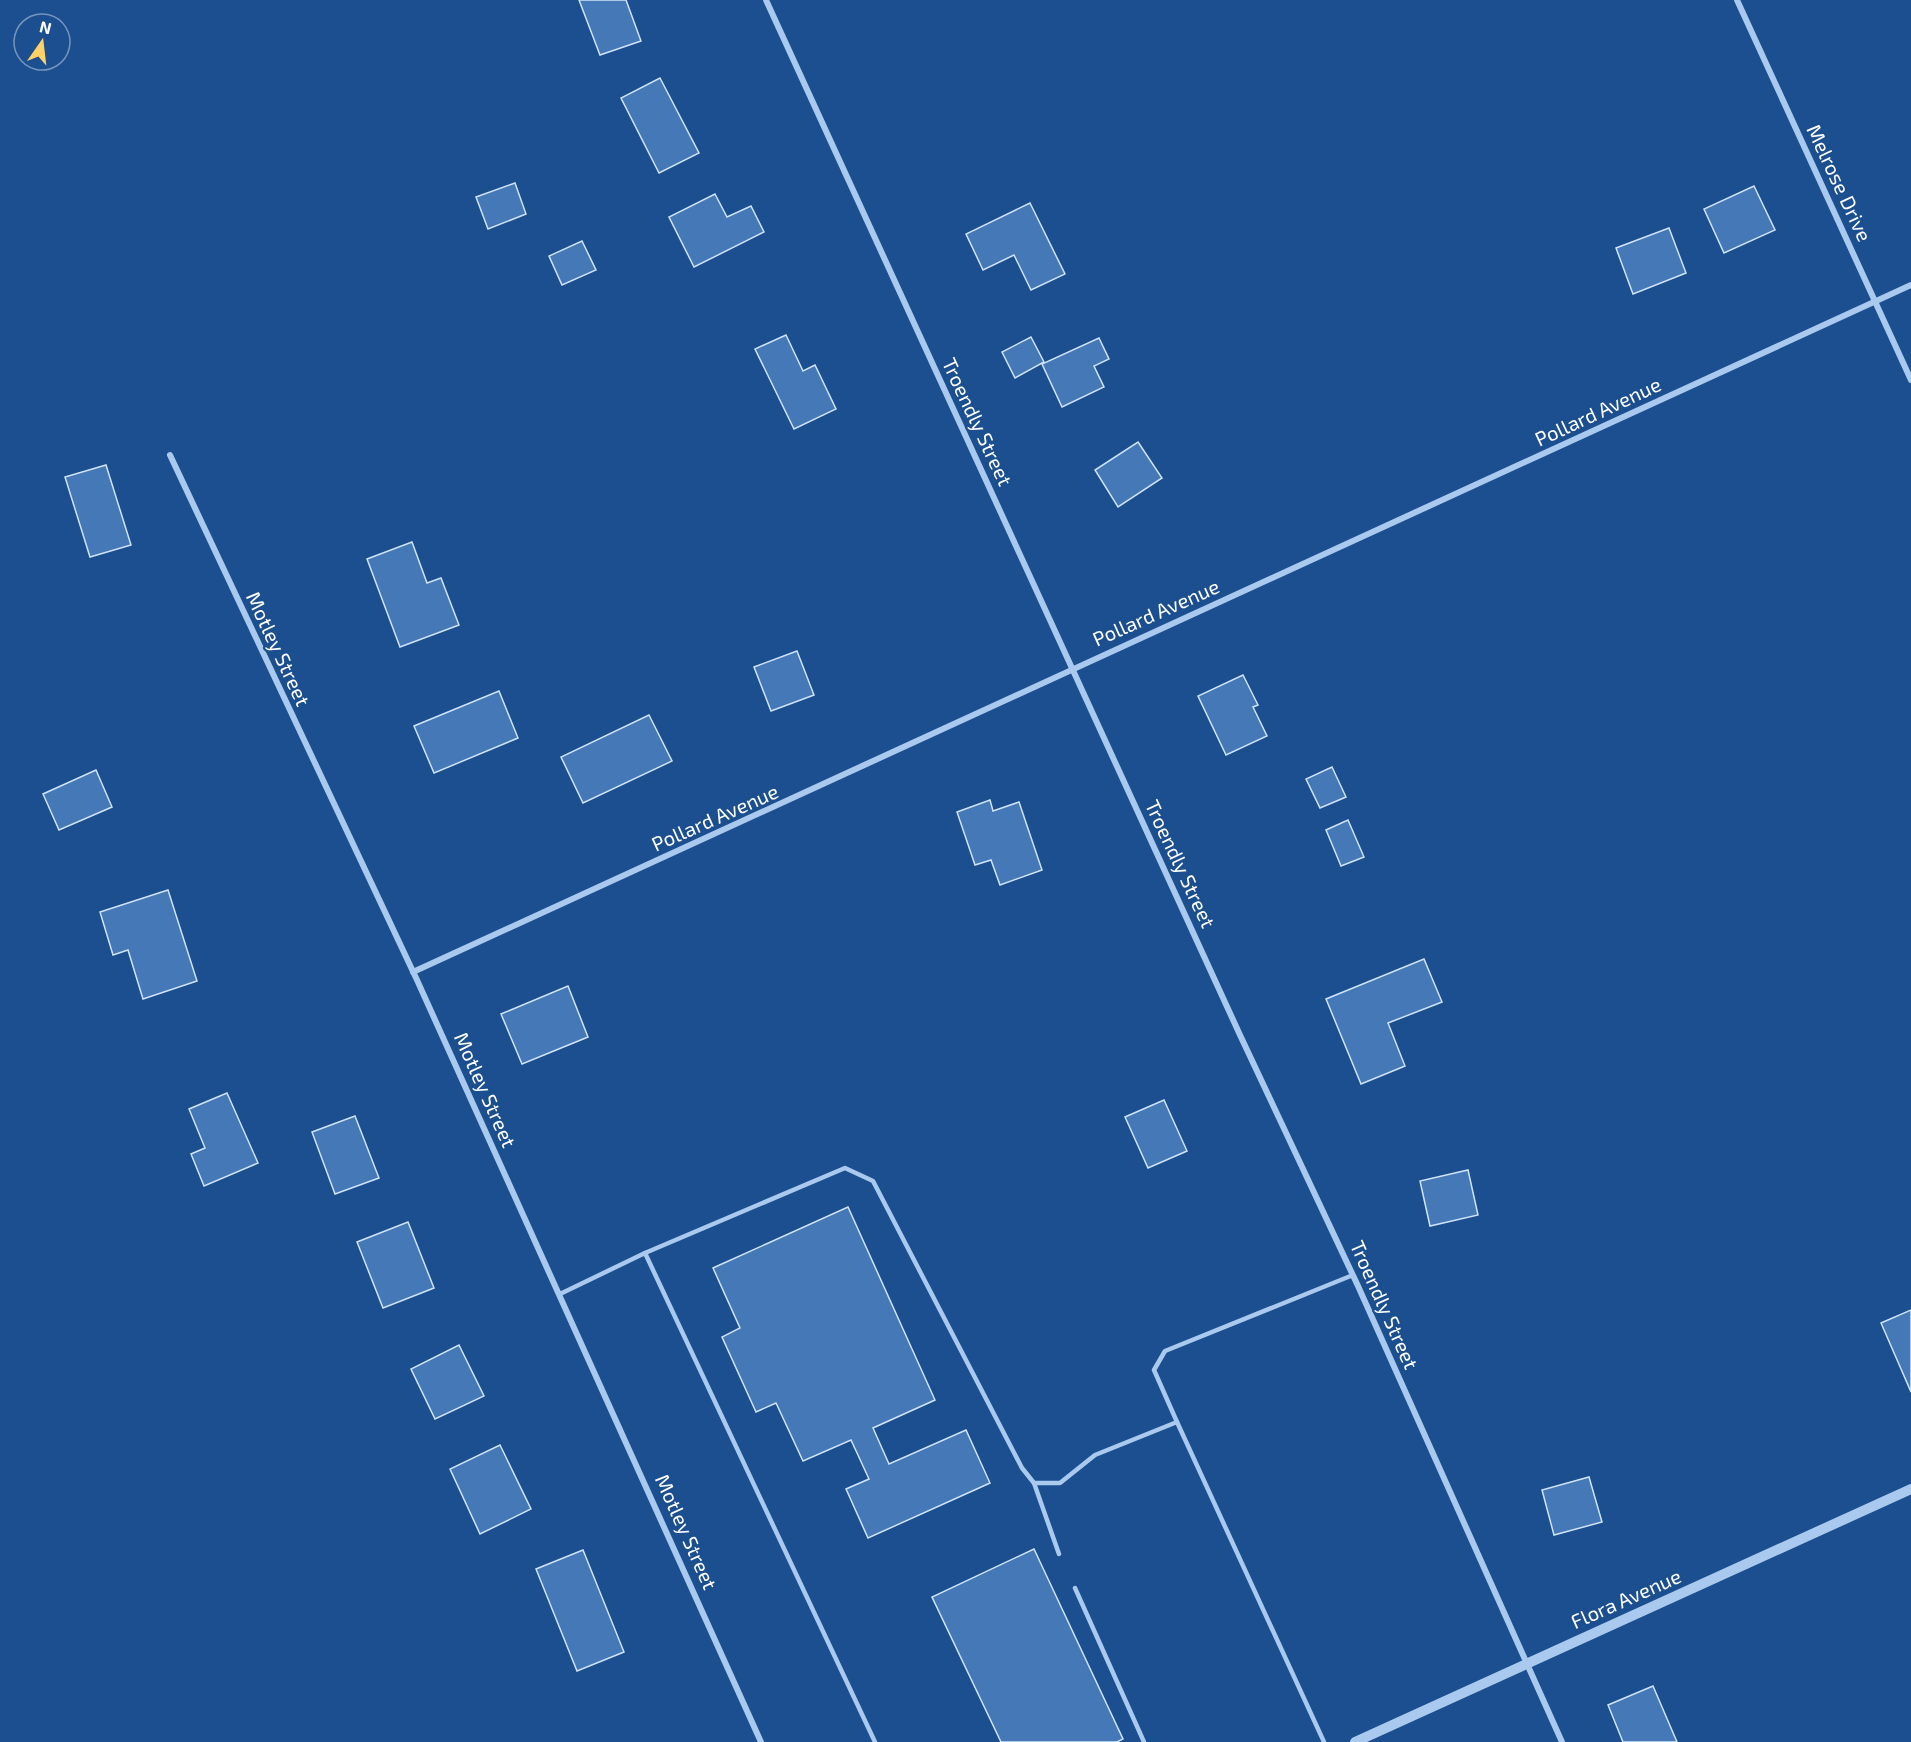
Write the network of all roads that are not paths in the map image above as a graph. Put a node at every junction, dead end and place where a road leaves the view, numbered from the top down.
1 (766, 0) edge
2 (1737, 0) edge
3 (1911, 285) edge
4 (1875, 301) junction
5 (1911, 380) edge
6 (170, 455) dead end
7 (1072, 669) junction
8 (414, 972) junction
9 (645, 1253) junction
10 (1353, 1275) junction
11 (560, 1294) junction
12 (1178, 1422) junction
13 (1035, 1483) junction
14 (1911, 1489) edge
15 (1059, 1554) dead end
16 (1075, 1588) dead end
17 (1526, 1664) junction
18 (761, 1742) edge
19 (875, 1742) edge
20 (1144, 1742) edge
21 (1324, 1742) edge
22 (1355, 1742) edge
23 (1562, 1742) edge

1 - 7 street, Troendly Street
2 - 4 street, Melrose Drive
3 - 4 street, Pollard Avenue
4 - 5 street, Melrose Drive
4 - 7 street, Pollard Avenue
6 - 8 street, Motley Street
7 - 8 street, Pollard Avenue
7 - 10 street, Troendly Street
8 - 11 street, Motley Street
9 - 11 lane
9 - 13 lane
9 - 19 lane
10 - 12 lane
10 - 17 street, Troendly Street
11 - 18 street, Motley Street
12 - 13 lane
12 - 21 lane
13 - 15 lane
14 - 17 street, Flora Avenue
16 - 20 lane
17 - 22 street, Flora Avenue
17 - 23 street, Troendly Street

